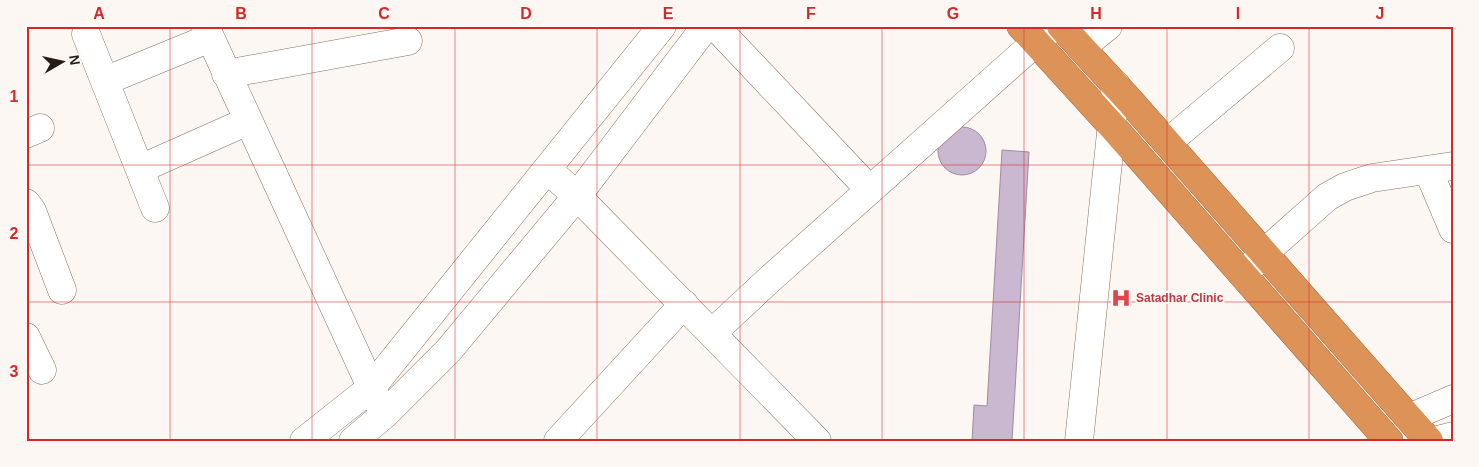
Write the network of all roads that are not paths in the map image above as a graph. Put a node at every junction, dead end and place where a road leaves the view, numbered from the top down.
1 (662, 26) edge
2 (706, 26) edge
3 (715, 26) edge
4 (1061, 26) edge
5 (1108, 26) edge
6 (207, 32) edge
7 (1037, 32) edge
8 (86, 34) dead end
9 (408, 41) dead end
10 (1082, 48) junction
11 (1280, 48) dead end
12 (226, 74) junction
13 (105, 81) junction
14 (1116, 85) junction
15 (248, 121) junction
16 (1112, 126) junction
17 (1167, 143) junction
18 (1440, 168) edge
19 (140, 169) junction
20 (547, 169) junction
21 (870, 190) junction
22 (577, 196) junction
23 (26, 203) edge
24 (155, 208) dead end
25 (1453, 229) edge
26 (1263, 254) junction
27 (1242, 275) junction
28 (62, 290) dead end
29 (684, 304) junction
30 (712, 333) junction
31 (26, 337) edge
32 (42, 370) dead end
33 (371, 388) junction
34 (1453, 399) edge
35 (384, 415) junction
36 (1409, 418) junction
37 (1453, 436) edge
38 (809, 438) edge
39 (304, 441) edge
40 (353, 441) edge
41 (558, 441) edge
42 (1080, 441) edge
43 (1389, 441) edge
44 (1430, 441) edge
45 (1434, 441) edge

1 - 20 street
2 - 22 street
3 - 21 street
4 - 10 highway
5 - 10 street
6 - 12 street
6 - 13 street
7 - 16 highway
7 - 21 street
8 - 13 street
9 - 12 street
10 - 14 highway
11 - 17 street
12 - 15 street
13 - 19 street
14 - 16 street
14 - 17 highway
15 - 19 street
15 - 33 street
16 - 27 highway
16 - 42 street
17 - 26 highway
18 - 25 street
18 - 26 street
19 - 24 street
20 - 22 street
20 - 33 street
21 - 30 street
22 - 29 street
22 - 35 street
23 - 28 street
26 - 27 street
26 - 36 highway
27 - 43 highway
29 - 30 street
29 - 41 street
30 - 38 street
31 - 32 street
33 - 35 street
33 - 39 street
34 - 36 street
35 - 40 street
36 - 44 highway
37 - 45 street

